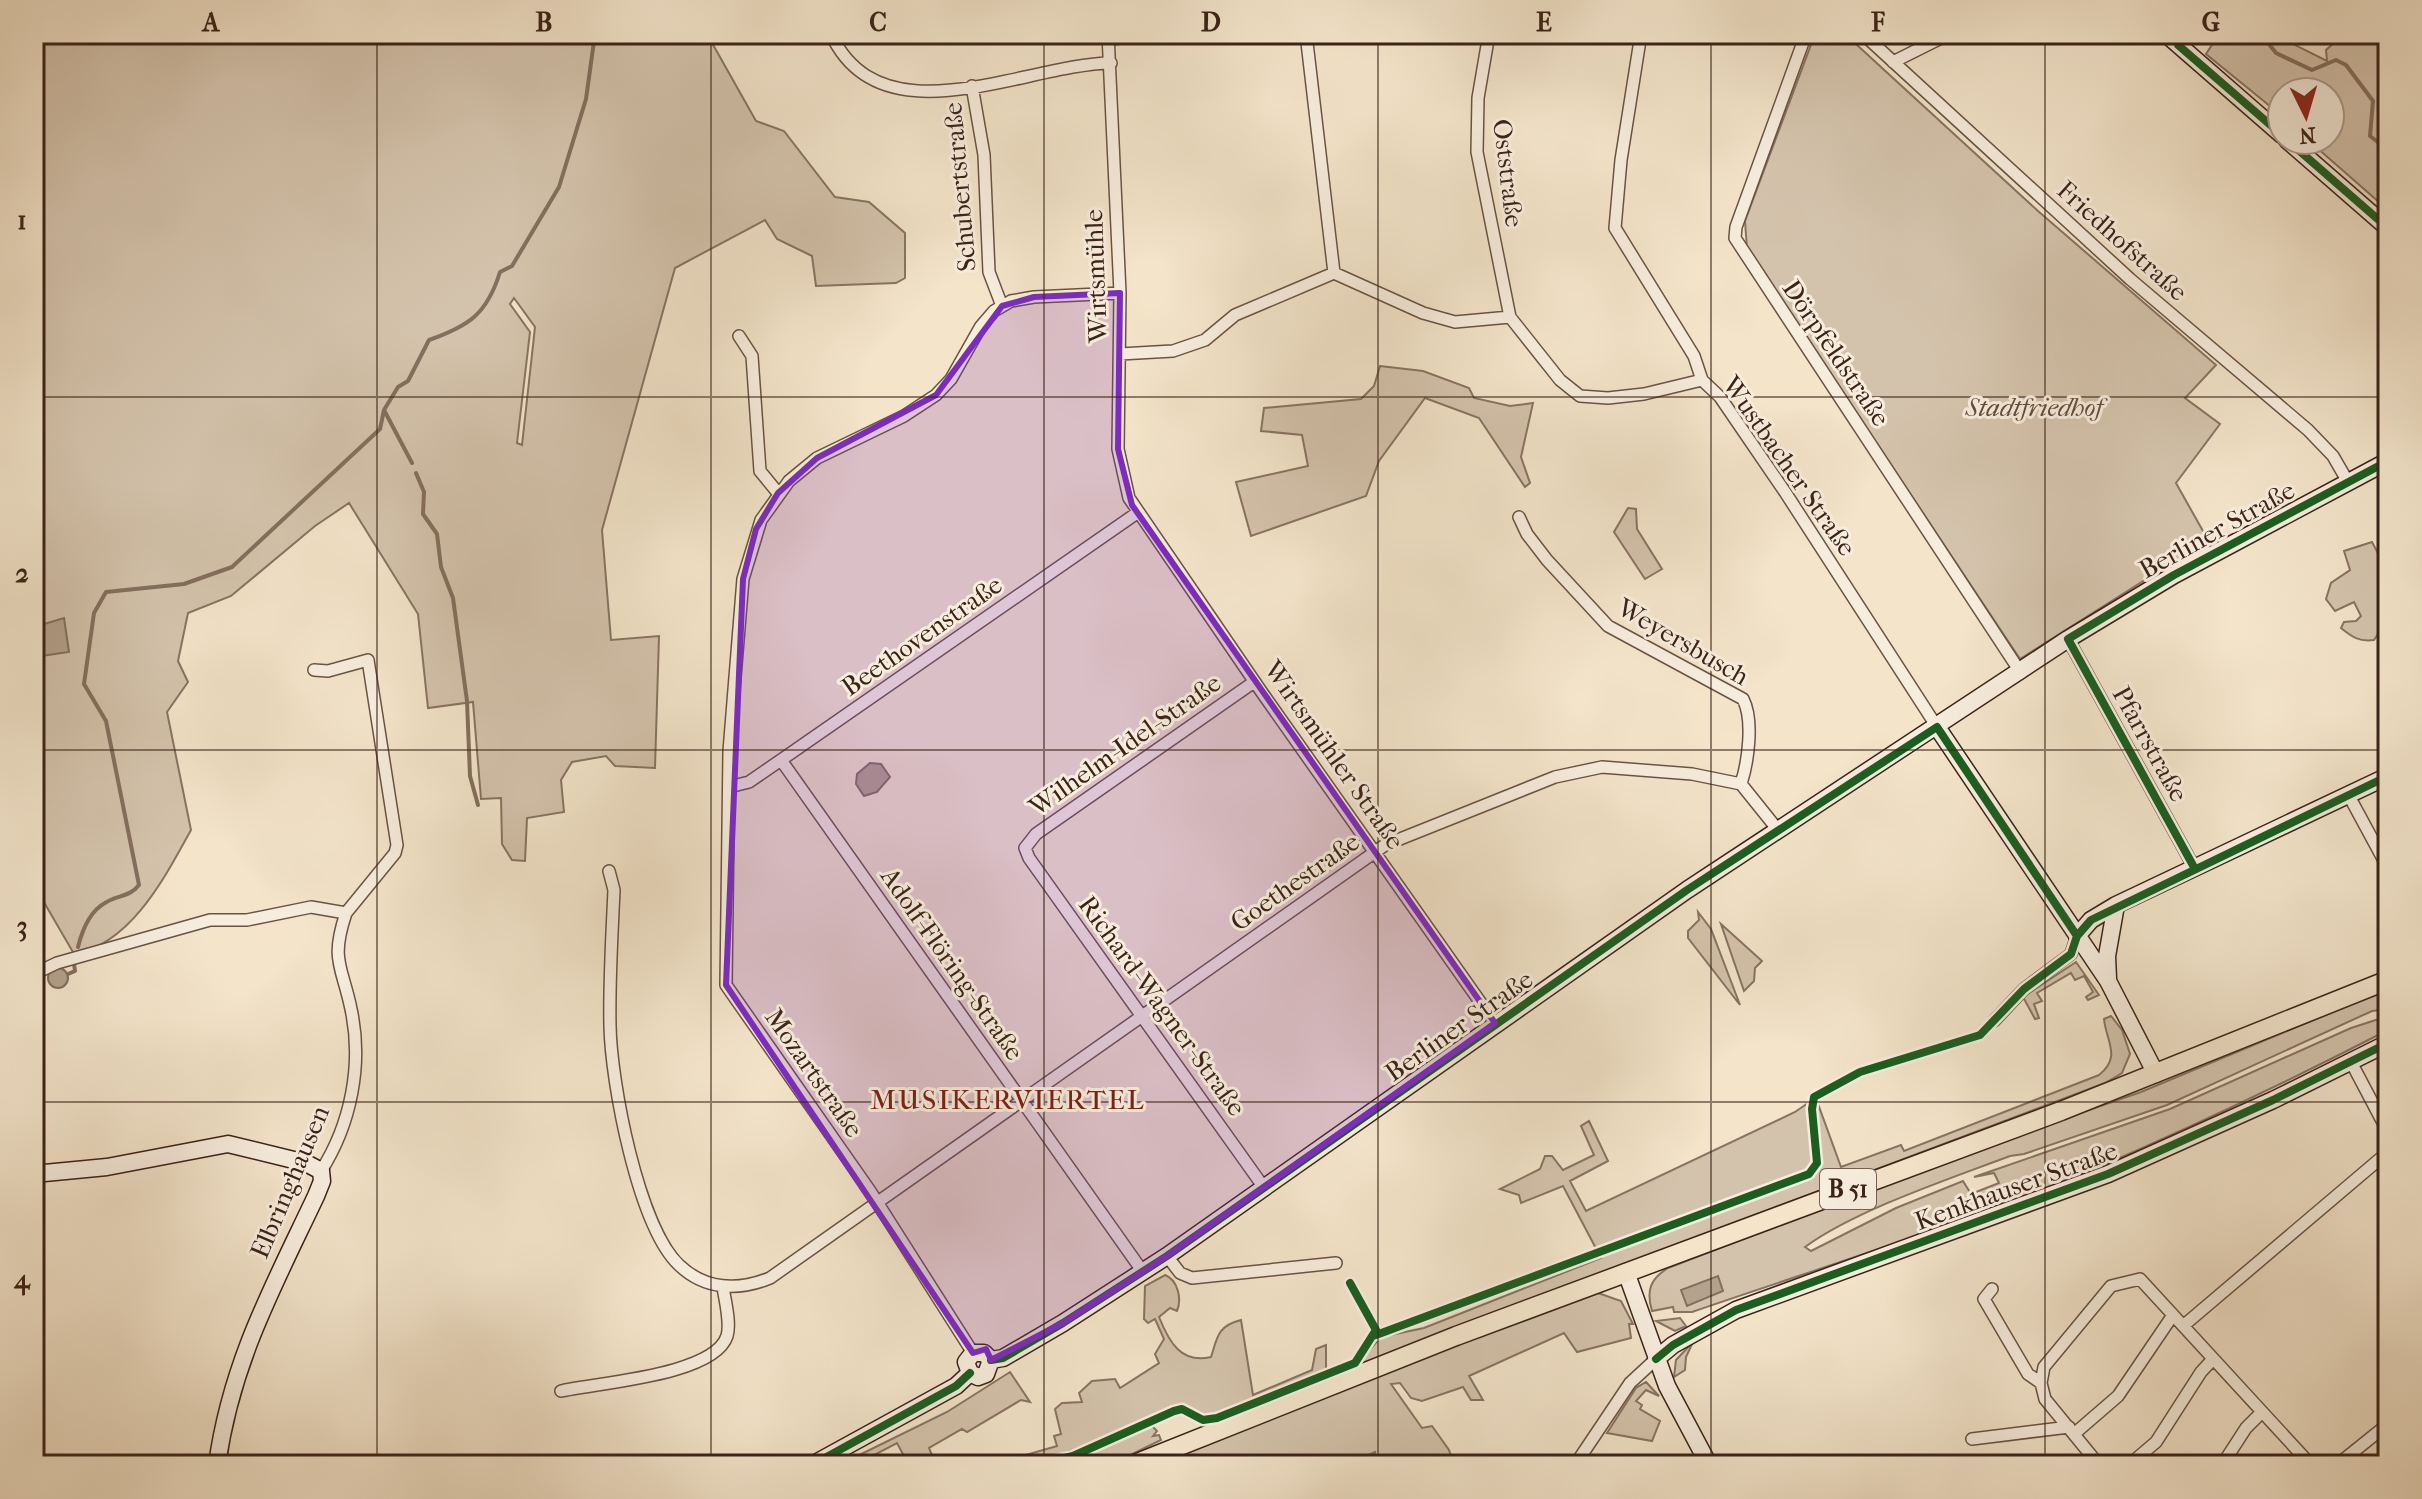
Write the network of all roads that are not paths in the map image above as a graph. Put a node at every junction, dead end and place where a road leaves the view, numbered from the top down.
1 (831, 34) edge
2 (1166, 34) edge
3 (1306, 34) edge
4 (1489, 34) edge
5 (1641, 34) edge
6 (1806, 34) edge
7 (1863, 34) edge
8 (1949, 34) edge
9 (2166, 34) edge
10 (1109, 36) edge
11 (1893, 62) junction
12 (1111, 63) junction
13 (972, 86) junction
14 (2266, 121) edge
15 (2305, 156) edge
16 (2388, 228) edge
17 (1334, 273) junction
18 (1120, 293) junction
19 (1002, 306) junction
20 (1510, 317) junction
21 (739, 336) dead end
22 (1120, 354) junction
23 (1702, 380) junction
24 (2388, 461) edge
25 (2348, 482) junction
26 (778, 493) junction
27 (1137, 513) junction
28 (1519, 517) dead end
29 (2068, 639) junction
30 (314, 670) dead end
31 (2021, 673) junction
32 (1254, 682) junction
33 (1937, 727) junction
34 (781, 760) junction
35 (2388, 776) edge
36 (1741, 784) junction
37 (729, 787) junction
38 (2349, 796) junction
39 (1778, 830) junction
40 (1025, 848) joint
41 (1375, 854) junction
42 (2388, 868) edge
43 (2195, 869) junction
44 (609, 871) dead end
45 (2116, 905) junction
46 (346, 913) junction
47 (2077, 936) junction
48 (34, 974) edge
49 (2388, 980) edge
50 (2108, 981) junction
51 (1142, 1017) junction
52 (1994, 1021) dead end
53 (1495, 1023) junction
54 (2388, 1043) edge
55 (2351, 1062) junction
56 (2156, 1074) junction
57 (1022, 1101) junction
58 (2388, 1132) edge
59 (2388, 1152) edge
60 (321, 1171) junction
61 (34, 1174) edge
62 (1265, 1189) junction
63 (877, 1203) junction
64 (1167, 1256) junction
65 (1336, 1263) dead end
66 (1143, 1272) junction
67 (1626, 1272) junction
68 (723, 1287) junction
69 (1992, 1289) dead end
70 (2173, 1315) junction
71 (2183, 1326) junction
72 (973, 1353) junction
73 (1656, 1359) junction
74 (2213, 1359) junction
75 (991, 1360) junction
76 (970, 1373) junction
77 (2041, 1383) junction
78 (561, 1391) dead end
79 (2262, 1412) junction
80 (2388, 1424) edge
81 (2072, 1430) junction
82 (1972, 1439) dead end
83 (217, 1465) edge
84 (812, 1465) edge
85 (1132, 1465) edge
86 (1575, 1465) edge
87 (1709, 1465) edge
88 (2099, 1465) edge
89 (2129, 1465) edge
90 (2222, 1465) edge
91 (2311, 1465) edge
92 (2337, 1465) edge

1 - 13 street
2 - 10 street
3 - 17 street
4 - 20 street, Oststraße
5 - 23 street, Wustbacher Straße
6 - 31 street, Dörpfeldstraße
7 - 11 street, Friedhofstraße
8 - 11 street
9 - 14 main road
10 - 12 street, Wirtsmühle
11 - 25 street, Friedhofstraße
12 - 13 street
12 - 18 street, Wirtsmühle
13 - 19 street, Schubertstraße
15 - 16 main road
17 - 20 street
17 - 22 street
18 - 19 street
18 - 22 street, Wirtsmühle
19 - 26 street, Mozartstraße
20 - 23 street
21 - 26 street
22 - 27 street, Wirtsmühle
23 - 33 street, Wustbacher Straße
24 - 25 main road, Berliner Straße
25 - 29 main road, Berliner Straße
26 - 37 street, Mozartstraße
27 - 32 street, Wirtsmühler Straße
27 - 34 street, Beethovenstraße
28 - 36 street, Weyersbusch
29 - 31 main road, Berliner Straße
29 - 43 street, Pfarrstraße
30 - 46 street, Elbringhausen
31 - 33 main road, Berliner Straße
32 - 40 street, Wilhelm-Idel-Straße
32 - 41 street, Wirtsmühler Straße
33 - 39 main road, Berliner Straße
33 - 47 main road
34 - 37 street, Beethovenstraße
34 - 57 street, Adolf-Flöring-Straße
35 - 38 main road
36 - 39 street
36 - 41 street, Goethestraße
37 - 63 street, Mozartstraße
38 - 42 street
38 - 43 main road
39 - 53 main road, Berliner Straße
40 - 51 street, Richard-Wagner-Straße
41 - 51 street, Goethestraße
41 - 53 street, Wirtsmühler Straße
43 - 45 main road
44 - 68 street
45 - 47 main road
45 - 50 main road
46 - 48 street
46 - 60 street, Elbringhausen
47 - 50 main road
47 - 52 street
49 - 56 main road, B 51
50 - 56 main road
51 - 57 street, Goethestraße
51 - 62 street, Richard-Wagner-Straße
53 - 62 main road, Berliner Straße
54 - 55 main road, Kenkhauser Straße
55 - 58 street
55 - 73 main road, Kenkhauser Straße
56 - 67 main road, B 51
57 - 63 street, Goethestraße
57 - 66 street, Adolf-Flöring-Straße
59 - 71 street
60 - 61 main road
60 - 83 main road, Elbringhausen
62 - 64 main road, Berliner Straße
63 - 68 street, Goethestraße
63 - 72 street, Mozartstraße
64 - 65 street
64 - 66 main road, Berliner Straße
66 - 75 main road, Berliner Straße
67 - 73 main road
67 - 85 main road, B 51
68 - 78 street
69 - 77 street
70 - 71 street
70 - 77 street
70 - 81 street
71 - 74 street
72 - 75 main road
72 - 76 main road
73 - 86 street
73 - 87 main road
74 - 79 street
74 - 89 street
75 - 76 main road, Berliner Straße
76 - 84 main road, Berliner Straße
77 - 81 street
79 - 90 street
79 - 91 street
80 - 92 street
81 - 82 street
81 - 88 street

